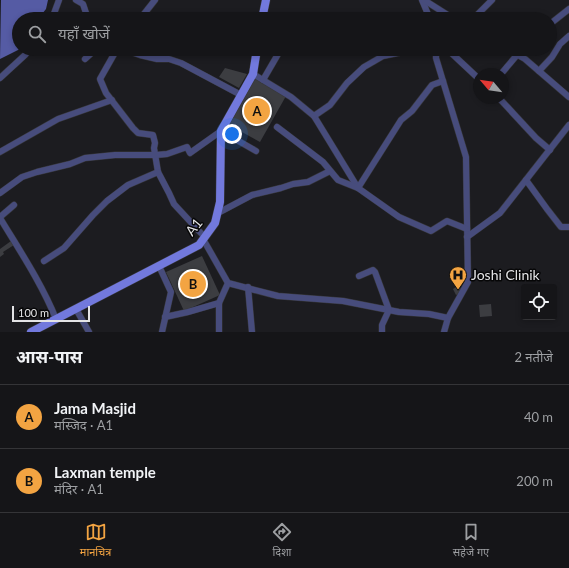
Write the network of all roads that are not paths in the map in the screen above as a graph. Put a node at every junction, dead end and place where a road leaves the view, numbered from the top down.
1 (59, 0) edge
2 (76, 0) edge
3 (154, 0) edge
4 (266, 0) edge
5 (423, 0) edge
6 (492, 0) edge
7 (84, 2) edge
8 (569, 9) edge
9 (55, 12) edge
10 (86, 12) edge
11 (145, 12) edge
12 (263, 12) edge
13 (427, 12) edge
14 (443, 12) edge
15 (480, 12) edge
16 (557, 18) edge
17 (569, 36) edge
18 (557, 49) edge
19 (24, 56) edge
20 (88, 56) edge
21 (113, 56) edge
22 (144, 56) edge
23 (256, 56) edge
24 (277, 56) edge
25 (383, 56) edge
26 (436, 56) edge
27 (455, 56) edge
28 (516, 56) edge
29 (519, 56) edge
30 (553, 56) edge
31 (85, 59) dead end
32 (506, 68) edge
33 (539, 71) junction
34 (473, 73) edge
35 (253, 74) junction
36 (0, 78) edge
37 (263, 80) junction
38 (443, 81) junction
39 (241, 95) junction
40 (569, 97) edge
41 (112, 100) junction
42 (505, 104) edge
43 (314, 116) junction
44 (569, 125) edge
45 (277, 127) dead end
46 (220, 131) junction
47 (550, 150) junction
48 (256, 151) dead end
49 (0, 152) edge
50 (156, 155) junction
51 (330, 171) junction
52 (158, 172) junction
53 (526, 180) junction
54 (358, 188) junction
55 (0, 193) edge
56 (14, 205) dead end
57 (218, 212) junction
58 (0, 218) edge
59 (569, 227) edge
60 (467, 229) junction
61 (467, 237) junction
62 (204, 238) junction
63 (44, 261) dead end
64 (159, 266) junction
65 (359, 276) dead end
66 (228, 283) junction
67 (248, 287) junction
68 (219, 303) junction
69 (76, 309) junction
70 (389, 310) junction
71 (165, 317) junction
72 (448, 318) junction
73 (56, 319) junction
74 (445, 331) edge
75 (30, 332) edge
76 (89, 332) edge
77 (162, 332) edge
78 (219, 332) edge
79 (252, 332) edge
80 (382, 332) edge

1 - 9 street
2 - 7 street
3 - 11 street
4 - 12 main road
5 - 13 street
5 - 14 street
6 - 15 street
7 - 10 street
8 - 16 street
17 - 18 street
19 - 36 street
20 - 31 street
21 - 41 street
22 - 39 street
23 - 35 main road
24 - 37 street
25 - 43 street
26 - 38 street
27 - 34 street
28 - 32 street
29 - 33 street
30 - 33 street
33 - 40 street
35 - 37 street
35 - 39 main road
37 - 43 street
38 - 54 street
38 - 60 street
39 - 46 main road
41 - 49 street
41 - 50 street
42 - 47 street
43 - 54 street
44 - 47 street
45 - 51 street
46 - 48 street
46 - 50 street
46 - 57 main road, A1
47 - 53 street
50 - 52 street
50 - 55 street
51 - 54 street
51 - 57 street
52 - 62 street
52 - 63 street
53 - 59 street
53 - 61 street
54 - 60 street
56 - 58 street
57 - 62 main road, A1
58 - 73 street
60 - 61 street
61 - 72 street
62 - 64 main road, A1
62 - 66 street
64 - 69 main road, A1
64 - 71 street
65 - 70 street
66 - 67 street
66 - 68 street
67 - 70 street
67 - 79 street
68 - 71 street
68 - 78 street
69 - 73 main road, A1
69 - 76 street
70 - 72 street
70 - 80 street
71 - 77 street
72 - 74 street
73 - 75 main road, A1

